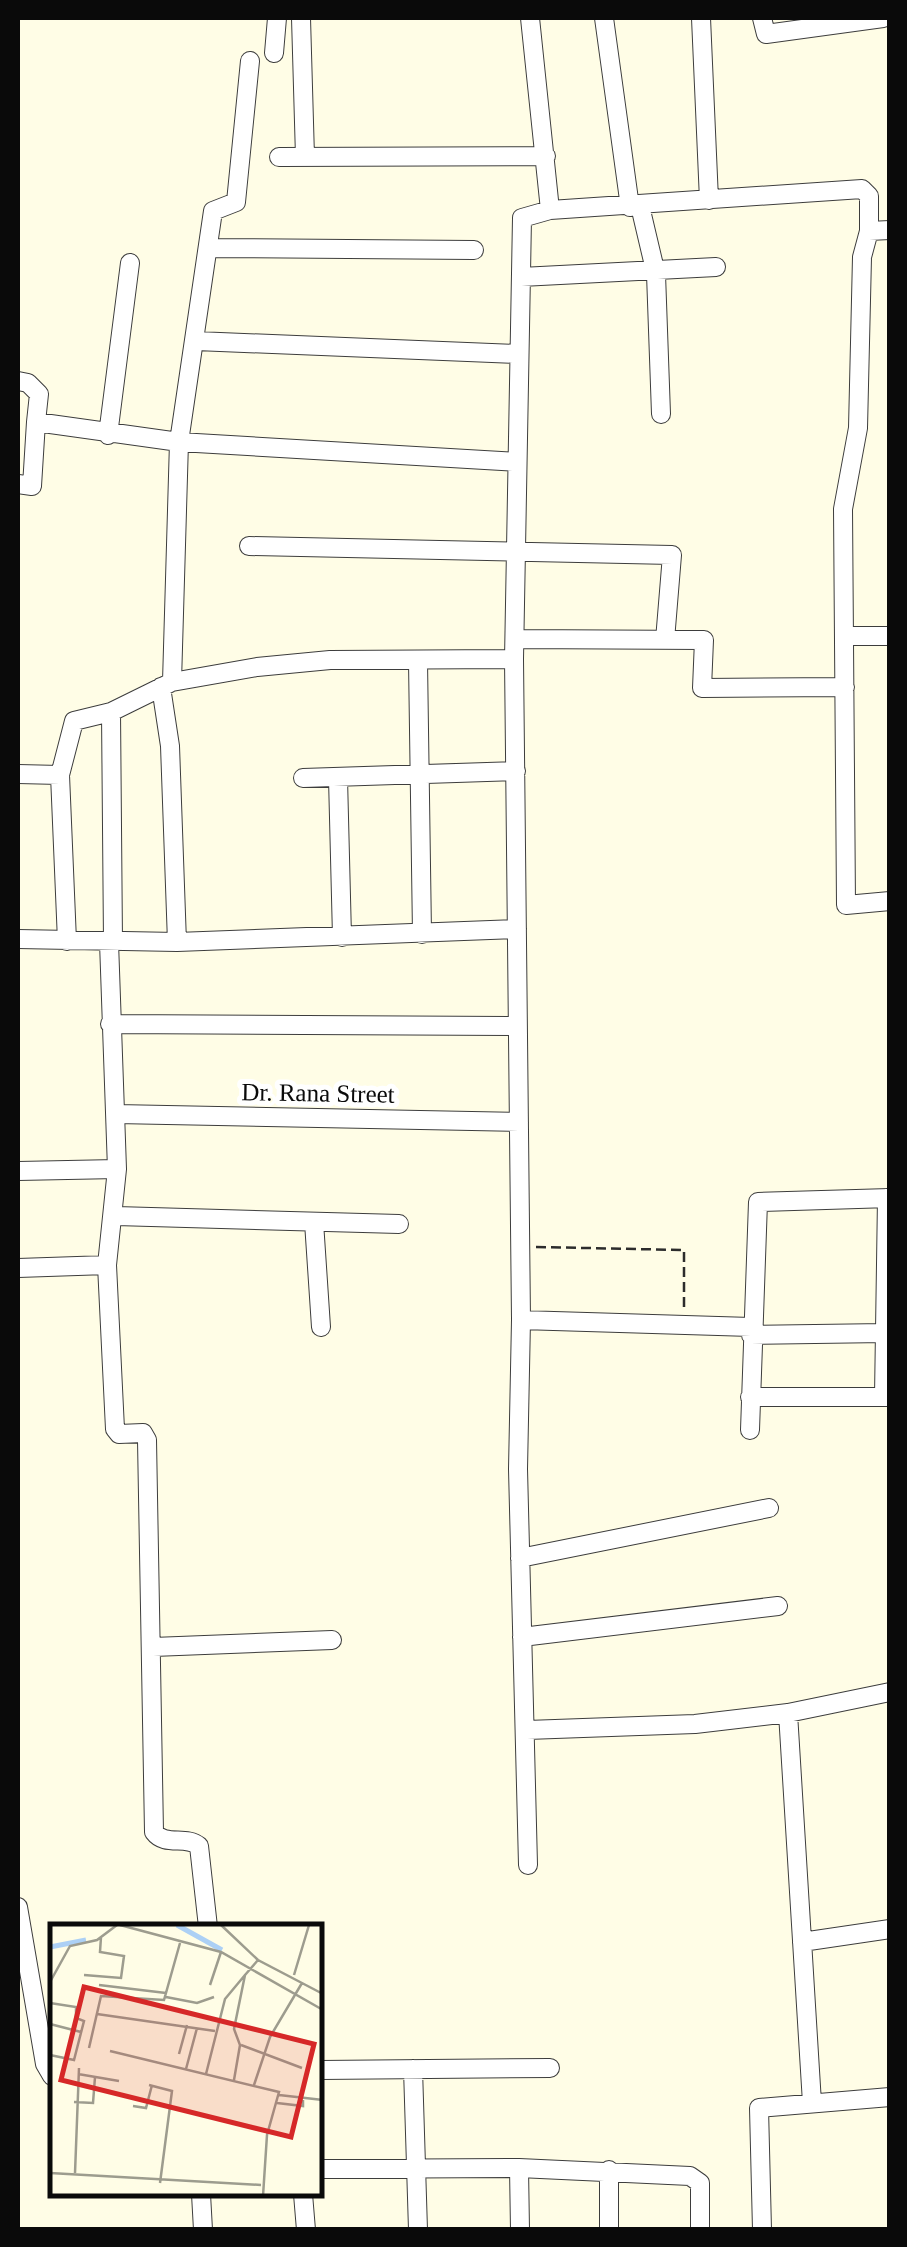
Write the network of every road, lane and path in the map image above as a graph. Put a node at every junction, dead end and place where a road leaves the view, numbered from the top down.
1 (277, 18) edge
2 (301, 18) edge
3 (530, 18) edge
4 (604, 18) edge
5 (701, 18) edge
6 (883, 18) edge
7 (764, 26) edge
8 (274, 54) dead end
9 (250, 61) dead end
10 (278, 156) dead end
11 (304, 156) junction
12 (546, 156) junction
13 (709, 200) junction
14 (635, 206) junction
15 (550, 210) junction
16 (890, 230) edge
17 (868, 231) junction
18 (208, 248) junction
19 (474, 250) dead end
20 (130, 263) dead end
21 (716, 268) dead end
22 (656, 274) junction
23 (521, 277) junction
24 (196, 341) junction
25 (518, 354) junction
26 (18, 381) edge
27 (661, 414) dead end
28 (36, 422) junction
29 (108, 435) junction
30 (178, 442) junction
31 (517, 462) junction
32 (18, 484) edge
33 (249, 546) dead end
34 (515, 554) junction
35 (845, 636) junction
36 (890, 636) edge
37 (515, 639) junction
38 (665, 640) junction
39 (514, 659) junction
40 (418, 662) junction
41 (167, 684) junction
42 (846, 688) junction
43 (111, 712) junction
44 (516, 771) junction
45 (18, 774) edge
46 (419, 774) junction
47 (60, 775) junction
48 (304, 778) dead end
49 (338, 778) junction
50 (890, 901) edge
51 (518, 929) junction
52 (422, 934) junction
53 (342, 937) junction
54 (18, 939) edge
55 (66, 941) junction
56 (111, 942) junction
57 (177, 942) junction
58 (110, 1024) junction
59 (518, 1026) junction
60 (116, 1114) junction
61 (519, 1122) junction
62 (117, 1168) junction
63 (18, 1170) edge
64 (888, 1198) edge
65 (116, 1216) junction
66 (314, 1222) junction
67 (398, 1224) dead end
68 (520, 1247) junction
69 (108, 1266) junction
70 (18, 1268) edge
71 (521, 1320) junction
72 (684, 1325) junction
73 (320, 1327) dead end
74 (751, 1331) junction
75 (885, 1334) junction
76 (887, 1397) edge
77 (750, 1398) junction
78 (750, 1430) dead end
79 (769, 1508) dead end
80 (520, 1558) junction
81 (778, 1606) dead end
82 (522, 1637) junction
83 (332, 1640) dead end
84 (153, 1647) junction
85 (890, 1692) edge
86 (788, 1713) junction
87 (526, 1730) junction
88 (528, 1865) dead end
89 (18, 1907) edge
90 (208, 1924) edge
91 (890, 1929) edge
92 (802, 1942) junction
93 (550, 2068) dead end
94 (413, 2069) junction
95 (322, 2070) edge
96 (50, 2073) edge
97 (890, 2097) edge
98 (812, 2104) junction
99 (519, 2168) junction
100 (322, 2169) edge
101 (418, 2169) junction
102 (609, 2170) junction
103 (202, 2197) edge
104 (304, 2197) edge
105 (203, 2230) edge
106 (306, 2230) edge
107 (418, 2230) edge
108 (520, 2230) edge
109 (609, 2230) edge
110 (700, 2230) edge
111 (762, 2230) edge

1 - 8 street
2 - 11 street
3 - 12 street
4 - 14 street
5 - 13 street
6 - 7 street
9 - 18 street
10 - 11 street
11 - 12 street
12 - 15 street
13 - 14 street
13 - 17 street
14 - 15 street
14 - 22 street
15 - 23 street
16 - 17 street
17 - 35 street
18 - 19 street
18 - 24 street
20 - 29 street
21 - 22 street
22 - 23 street
22 - 27 street
23 - 25 street
24 - 25 street
24 - 30 street
25 - 31 street
26 - 28 street
28 - 29 street
28 - 32 street
29 - 30 street
30 - 31 street
30 - 41 street
31 - 34 street
33 - 34 street
34 - 37 street
34 - 38 street
35 - 36 street
35 - 42 street
37 - 38 street
37 - 39 street
38 - 42 street
39 - 40 street
39 - 44 street
40 - 41 street
40 - 46 street
41 - 43 street
41 - 57 street
42 - 50 street
43 - 47 street
43 - 56 street
44 - 46 street
44 - 51 street
45 - 47 street
46 - 49 street
46 - 52 street
47 - 55 street
48 - 49 street
49 - 53 street
51 - 52 street
51 - 59 street
52 - 53 street
53 - 57 street
54 - 55 street
55 - 56 street
56 - 57 street
56 - 58 street
58 - 59 street
58 - 60 street
59 - 61 street
60 - 61 street, Dr. Rana Street
60 - 62 street
61 - 68 street
62 - 63 street
62 - 65 street
64 - 74 street
64 - 75 street
65 - 66 street
65 - 69 street
66 - 67 street
66 - 73 street
68 - 71 street
68 - 72 path
69 - 70 street
69 - 84 street
71 - 72 street
71 - 80 street
72 - 74 street
74 - 75 street
74 - 77 street
75 - 76 street
76 - 77 street
77 - 78 street
79 - 80 street
80 - 82 street
81 - 82 street
82 - 87 street
83 - 84 street
84 - 90 street
85 - 86 street
86 - 87 street
86 - 92 street
87 - 88 street
89 - 96 street
91 - 92 street
92 - 98 street
93 - 94 street
94 - 95 street
94 - 101 street
97 - 98 street
98 - 111 street
99 - 101 street
99 - 102 street
99 - 108 street
100 - 101 street
101 - 107 street
102 - 109 street
102 - 110 street
103 - 105 street
104 - 106 street

